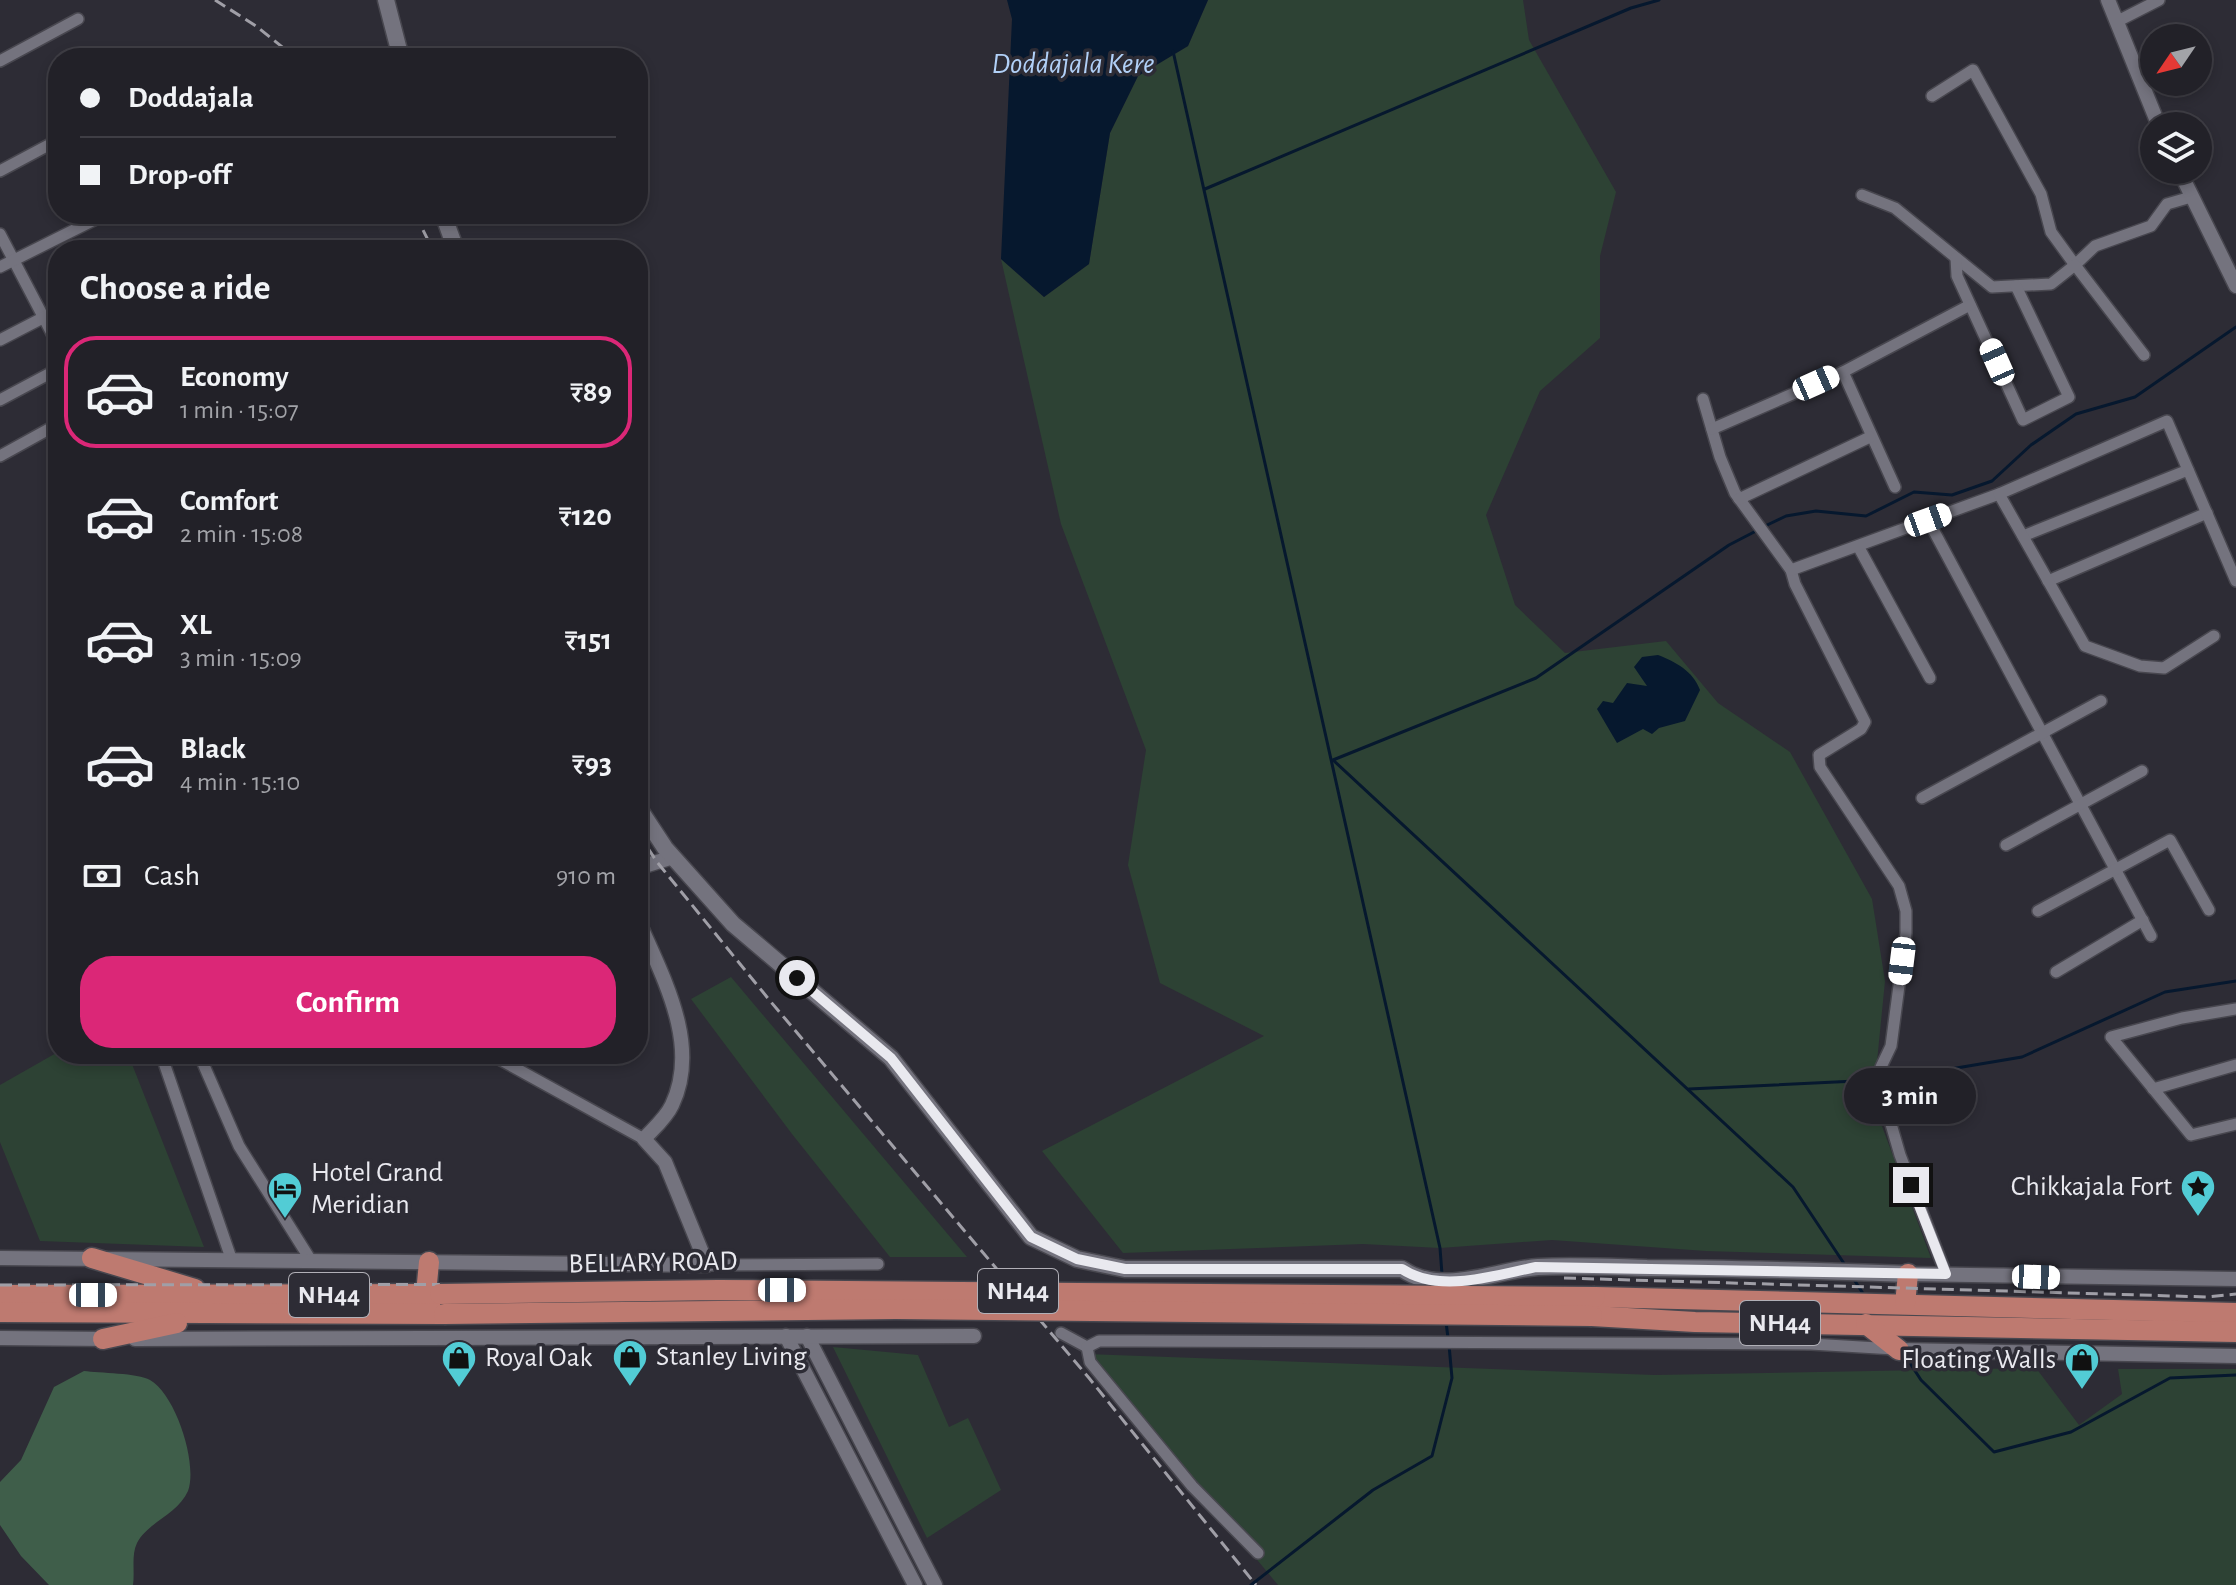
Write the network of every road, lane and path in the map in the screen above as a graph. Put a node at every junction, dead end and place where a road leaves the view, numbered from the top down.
1 (386, 0) edge
2 (2108, 0) edge
3 (2159, 0) edge
4 (78, 19) dead end
5 (2116, 22) junction
6 (398, 48) edge
7 (0, 61) edge
8 (1932, 96) dead end
9 (2153, 112) edge
10 (48, 145) edge
11 (0, 171) edge
12 (2185, 184) edge
13 (1862, 195) dead end
14 (2191, 197) junction
15 (86, 224) edge
16 (0, 234) edge
17 (54, 240) edge
18 (48, 243) edge
19 (1956, 258) junction
20 (14, 260) junction
21 (2075, 265) junction
22 (0, 267) edge
23 (2016, 286) junction
24 (2236, 286) edge
25 (1970, 305) junction
26 (48, 316) edge
27 (44, 318) junction
28 (48, 326) edge
29 (0, 340) edge
30 (2144, 355) dead end
31 (1843, 372) junction
32 (48, 374) edge
33 (1703, 399) dead end
34 (0, 400) edge
35 (1712, 429) junction
36 (48, 430) edge
37 (1870, 437) junction
38 (0, 456) edge
39 (2188, 470) junction
40 (1895, 487) dead end
41 (1999, 494) junction
42 (1739, 499) junction
43 (2207, 513) junction
44 (1928, 520) junction
45 (2023, 536) junction
46 (1858, 546) junction
47 (1791, 570) junction
48 (2048, 581) junction
49 (2236, 581) edge
50 (2214, 636) dead end
51 (1930, 678) dead end
52 (2101, 701) dead end
53 (2042, 731) junction
54 (2142, 771) dead end
55 (1922, 798) dead end
56 (2081, 804) junction
57 (648, 821) edge
58 (2006, 845) dead end
59 (673, 857) junction
60 (648, 865) edge
61 (2115, 869) junction
62 (2209, 910) dead end
63 (2038, 911) dead end
64 (2143, 920) junction
65 (2151, 936) dead end
66 (648, 943) edge
67 (2056, 972) dead end
68 (2236, 1009) edge
69 (164, 1064) edge
70 (203, 1064) edge
71 (508, 1064) edge
72 (2236, 1065) edge
73 (2153, 1089) junction
74 (2236, 1124) edge
75 (644, 1139) junction
76 (0, 1258) edge
77 (92, 1258) junction
78 (231, 1258) junction
79 (310, 1259) junction
80 (429, 1262) junction
81 (878, 1264) dead end
82 (707, 1265) junction
83 (1908, 1274) junction
84 (1946, 1274) junction
85 (2236, 1279) edge
86 (0, 1295) edge
87 (437, 1301) junction
88 (1905, 1304) junction
89 (221, 1305) junction
90 (0, 1312) edge
91 (2236, 1313) edge
92 (1875, 1316) junction
93 (1972, 1317) junction
94 (2236, 1332) edge
95 (1061, 1333) dead end
96 (786, 1336) junction
97 (807, 1336) junction
98 (974, 1336) dead end
99 (0, 1338) edge
100 (103, 1339) junction
101 (1087, 1347) junction
102 (1901, 1350) junction
103 (2236, 1356) edge
104 (1258, 1553) dead end
105 (915, 1585) edge
106 (935, 1585) edge

1 - 6 main road
2 - 5 street
3 - 5 street
4 - 7 street
5 - 9 street
8 - 21 street
10 - 11 street
12 - 14 street
13 - 19 street
14 - 21 street
14 - 24 street
15 - 17 street
16 - 20 street
18 - 20 street
19 - 23 street
19 - 25 street
20 - 22 street
20 - 27 street
21 - 23 street
21 - 30 street
23 - 25 street
25 - 31 street
26 - 27 street
27 - 28 street
27 - 29 street
31 - 35 street
31 - 37 street
32 - 34 street
33 - 35 street
35 - 42 street
36 - 38 street
37 - 40 street
37 - 42 street
39 - 41 street
39 - 43 street
39 - 45 street
41 - 44 street
41 - 45 street
42 - 47 street
43 - 48 street
43 - 49 street
44 - 46 street
44 - 53 street
45 - 48 street
46 - 47 street
46 - 51 street
47 - 84 street
48 - 50 street
52 - 53 street
53 - 55 street
53 - 56 street
54 - 56 street
56 - 58 street
56 - 61 street
57 - 59 main road
59 - 60 street
59 - 83 main road
61 - 62 street
61 - 63 street
61 - 64 street
64 - 65 street
64 - 67 street
66 - 75 street
68 - 73 street
69 - 78 street
70 - 79 street
71 - 75 street
72 - 73 street
73 - 74 street
75 - 82 street
76 - 77 street
77 - 78 street
77 - 89 highway
78 - 79 street
79 - 80 street
80 - 82 street
80 - 87 highway
81 - 82 street
83 - 84 street
83 - 88 highway
84 - 85 street
86 - 89 highway, NH44
87 - 89 highway, NH44
87 - 92 highway, BELLARY ROAD / NH44, bridge
88 - 92 highway, BELLARY ROAD / NH44
88 - 93 highway, BELLARY ROAD / NH44
89 - 90 highway, NH44
89 - 100 highway
91 - 93 highway, NH44
92 - 93 highway, NH44
92 - 102 highway
93 - 94 highway, NH44
95 - 101 street
96 - 97 street
96 - 100 street
96 - 105 street
97 - 98 street
97 - 106 street
99 - 100 street
101 - 102 street
101 - 104 street
102 - 103 street

